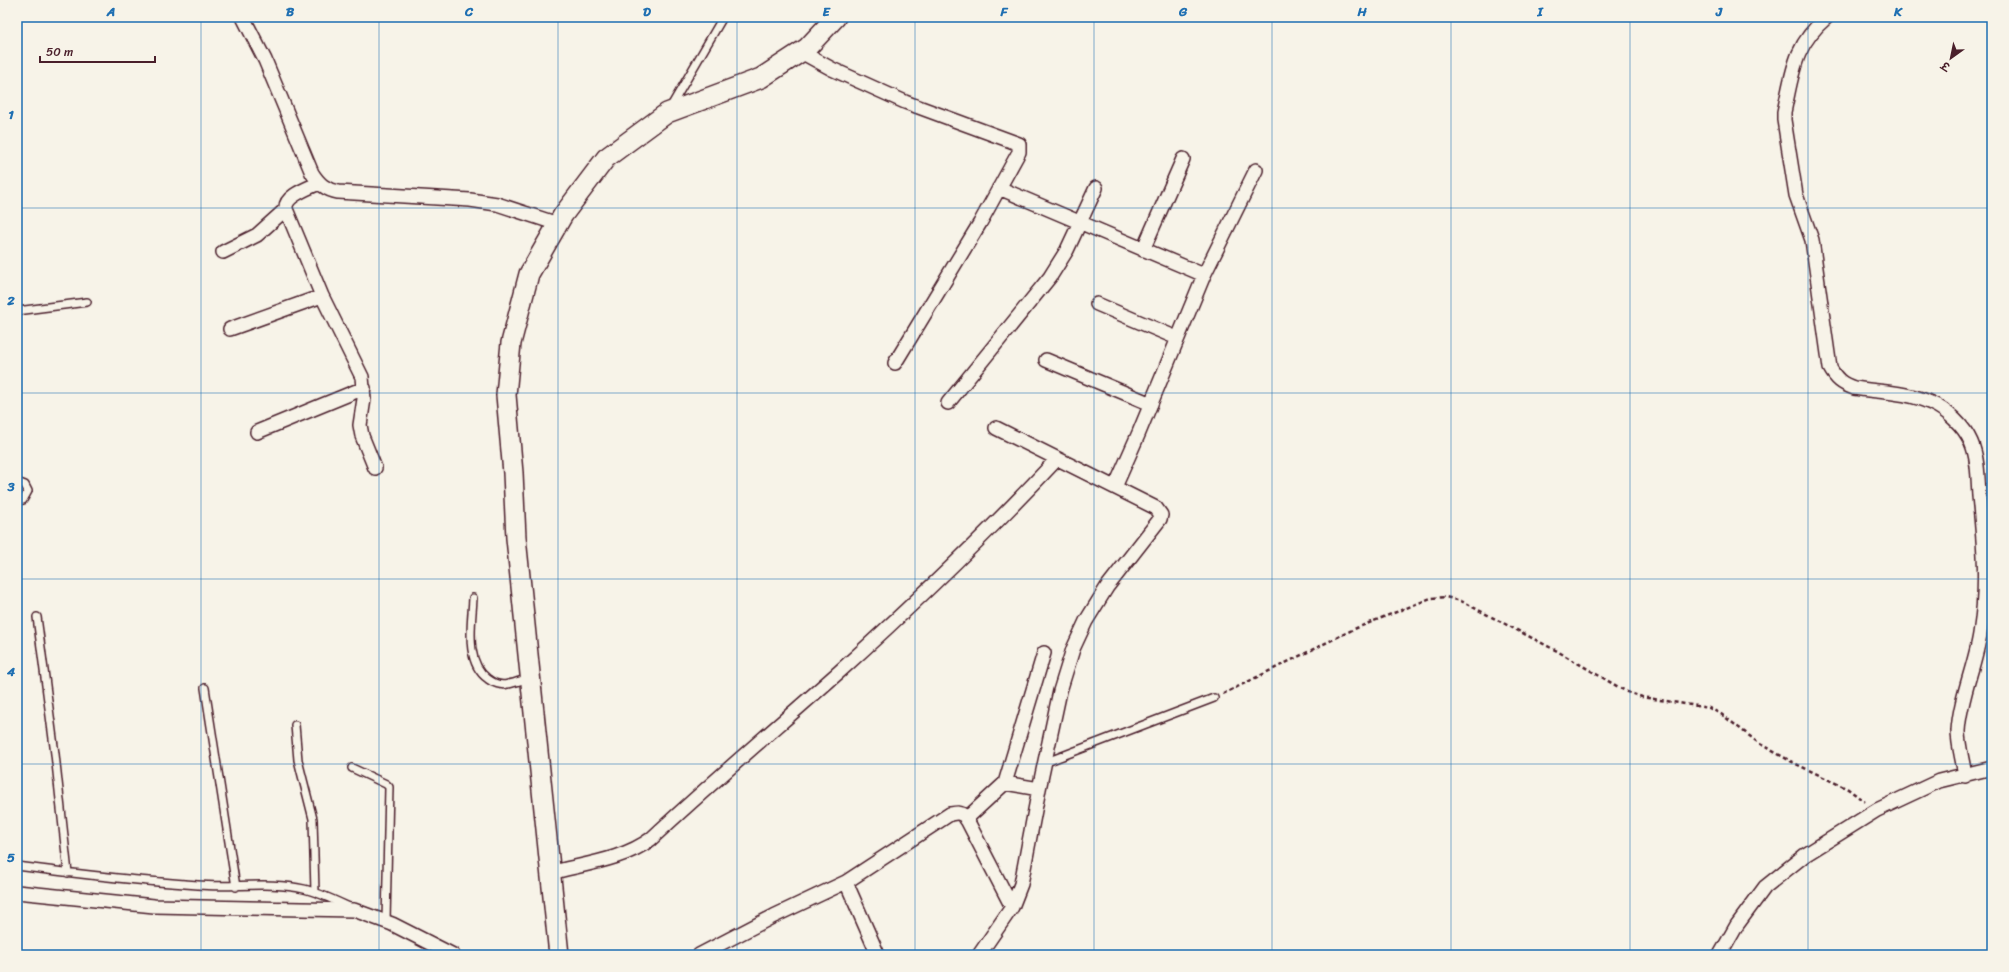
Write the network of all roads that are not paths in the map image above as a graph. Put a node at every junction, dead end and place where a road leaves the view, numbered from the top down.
1 (243, 17) edge
2 (723, 17) edge
3 (836, 17) edge
4 (1827, 17) edge
5 (801, 52) junction
6 (667, 113) junction
7 (1183, 159) dead end
8 (1256, 170) dead end
9 (318, 183) junction
10 (999, 188) junction
11 (1096, 188) dead end
12 (286, 209) junction
13 (1081, 223) junction
14 (558, 224) junction
15 (1143, 250) junction
16 (223, 252) dead end
17 (1204, 275) junction
18 (322, 296) junction
19 (87, 302) dead end
20 (1097, 304) dead end
21 (17, 311) edge
22 (230, 329) dead end
23 (1177, 338) junction
24 (1046, 360) dead end
25 (895, 363) dead end
26 (364, 388) junction
27 (948, 403) dead end
28 (1151, 404) junction
29 (996, 428) dead end
30 (257, 432) dead end
31 (1057, 458) junction
32 (375, 468) dead end
33 (17, 482) edge
34 (1115, 488) junction
35 (17, 501) edge
36 (473, 598) dead end
37 (37, 617) dead end
38 (1044, 654) dead end
39 (531, 677) junction
40 (205, 688) dead end
41 (1214, 698) road end
42 (294, 725) dead end
43 (1044, 763) junction
44 (352, 768) dead end
45 (1992, 768) edge
46 (1965, 776) junction
47 (1005, 783) junction
48 (1039, 789) junction
49 (966, 819) junction
50 (17, 866) edge
51 (68, 873) junction
52 (550, 873) junction
53 (846, 882) junction
54 (236, 887) junction
55 (17, 892) edge
56 (315, 892) junction
57 (1012, 908) junction
58 (354, 910) junction
59 (386, 921) junction
60 (453, 955) edge
61 (559, 955) edge
62 (699, 955) edge
63 (878, 955) edge
64 (979, 955) edge
65 (1720, 955) edge

1 - 9 street
2 - 6 lane
3 - 5 street
4 - 46 street
5 - 6 street
5 - 10 street
6 - 14 street
7 - 15 street
8 - 17 street
9 - 12 street
9 - 14 street
10 - 13 street
10 - 25 street
11 - 13 street
12 - 16 street
12 - 18 street
13 - 15 street
13 - 27 street
14 - 39 street
15 - 17 street
17 - 23 street
18 - 22 street
18 - 26 street
19 - 21 lane
20 - 23 street
23 - 28 street
24 - 28 street
26 - 30 street
26 - 32 street
28 - 34 street
29 - 31 street
31 - 34 street
31 - 52 street
33 - 35 lane
34 - 43 street
36 - 39 lane
37 - 51 lane
38 - 47 street
39 - 52 street
40 - 54 lane
41 - 43 lane
42 - 56 lane
43 - 48 street
44 - 59 lane
45 - 46 street
46 - 65 street
47 - 48 street
47 - 49 street
48 - 57 street
49 - 53 street
49 - 57 street
50 - 51 lane
51 - 54 lane
52 - 61 street
53 - 62 street
53 - 63 street
54 - 56 lane
55 - 58 street
56 - 58 lane
57 - 64 street
58 - 59 street
59 - 60 street

